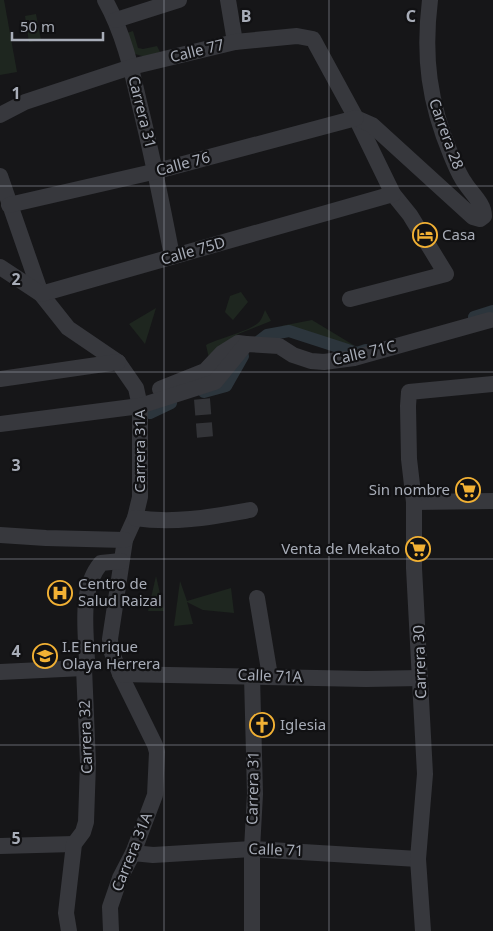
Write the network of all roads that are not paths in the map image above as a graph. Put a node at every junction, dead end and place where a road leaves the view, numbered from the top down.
1 (105, 0) edge
2 (179, 0) edge
3 (228, 0) edge
4 (430, 0) edge
5 (116, 20) junction
6 (235, 42) junction
7 (131, 67) junction
8 (0, 115) edge
9 (356, 118) junction
10 (156, 171) junction
11 (0, 176) edge
12 (393, 194) junction
13 (9, 204) junction
14 (172, 256) junction
15 (0, 267) edge
16 (41, 294) junction
17 (350, 299) dead end
18 (490, 320) dead end
19 (118, 362) junction
20 (0, 379) edge
21 (493, 384) edge
22 (140, 401) junction
23 (0, 424) edge
24 (493, 501) edge
25 (414, 502) junction
26 (250, 510) dead end
27 (135, 518) junction
28 (0, 535) edge
29 (125, 540) junction
30 (121, 561) junction
31 (257, 598) dead end
32 (84, 668) junction
33 (0, 672) edge
34 (120, 674) junction
35 (252, 676) junction
36 (270, 676) junction
37 (420, 678) junction
38 (74, 844) junction
39 (0, 846) edge
40 (252, 849) junction
41 (133, 853) junction
42 (418, 859) junction
43 (69, 931) edge
44 (111, 931) edge
45 (252, 931) edge
46 (423, 931) edge

1 - 5 street, Carrera 31
2 - 5 street
3 - 6 street
4 - 9 street, Carrera 28
5 - 7 street, Carrera 31
6 - 7 street, Calle 77
6 - 9 street, Calle 77
7 - 8 street, Calle 77
7 - 10 street, Carrera 31
9 - 10 street, Calle 76
9 - 12 street
10 - 13 street, Calle 76
10 - 14 street, Carrera 31
11 - 13 street, Carrera 31A
12 - 14 street, Calle 75D
12 - 17 street
13 - 16 street, Carrera 31A
14 - 16 street, Calle 75D
15 - 16 street
16 - 19 street, Carrera 31A
18 - 22 street, Calle 71C
19 - 20 street
19 - 22 street, Carrera 31A
21 - 25 street, Carrera 30
22 - 23 street, Calle 71C
22 - 27 street, Carrera 31A
24 - 25 street
25 - 37 street, Carrera 30
26 - 27 street
27 - 29 street, Carrera 31A
28 - 29 street
29 - 30 street, Carrera 31A
30 - 32 street, Carrera 32
30 - 34 street, Carrera 31A
31 - 36 street
32 - 33 street
32 - 38 street, Carrera 32
34 - 35 street, Calle 71A
34 - 41 street, Carrera 31A
35 - 36 street, Calle 71A
35 - 40 street, Carrera 31
36 - 37 street, Calle 71A
37 - 42 street, Carrera 30
38 - 39 street
38 - 43 street, Carrera 32
40 - 41 street, Calle 71
40 - 42 street, Calle 71
40 - 45 street, Carrera 31
41 - 44 street, Carrera 31A
42 - 46 street, Carrera 30

